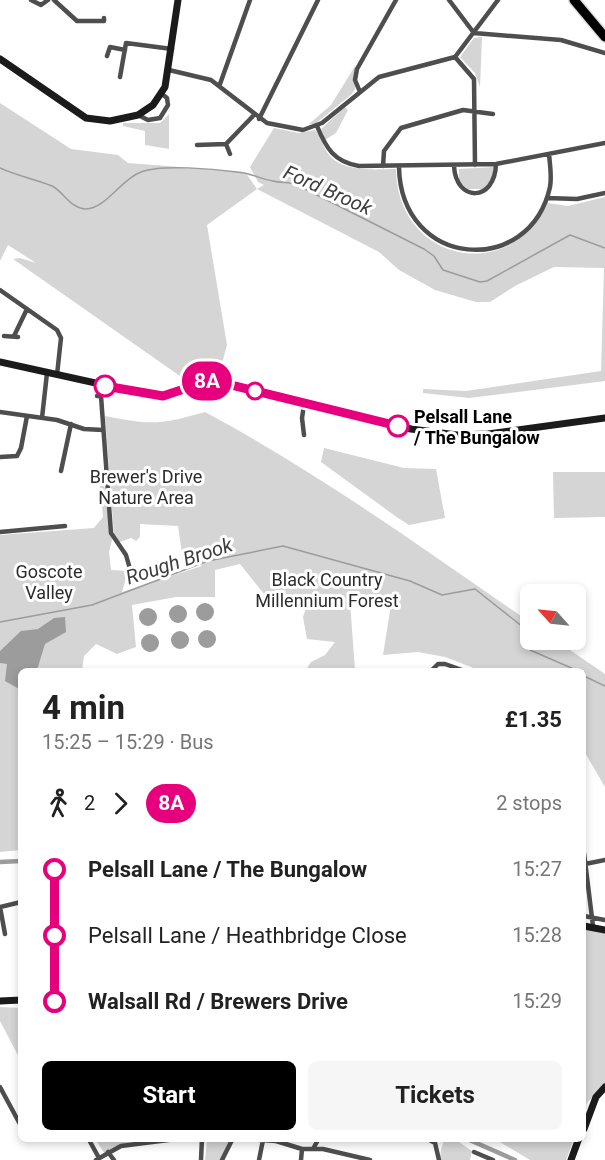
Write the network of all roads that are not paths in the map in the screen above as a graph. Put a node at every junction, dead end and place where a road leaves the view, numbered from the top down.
1 (31, 0) edge
2 (48, 0) edge
3 (54, 0) edge
4 (178, 0) edge
5 (250, 0) edge
6 (318, 0) edge
7 (396, 0) edge
8 (449, 0) edge
9 (498, 0) edge
10 (576, 1) edge
11 (104, 18) dead end
12 (474, 33) junction
13 (605, 37) edge
14 (172, 49) junction
15 (125, 50) junction
16 (605, 53) edge
17 (107, 56) dead end
18 (455, 57) junction
19 (0, 59) edge
20 (170, 70) junction
21 (120, 77) dead end
22 (220, 84) junction
23 (360, 92) junction
24 (159, 98) junction
25 (474, 111) junction
26 (493, 114) dead end
27 (138, 115) junction
28 (257, 117) junction
29 (317, 126) junction
30 (605, 143) edge
31 (197, 144) dead end
32 (226, 144) junction
33 (230, 154) dead end
34 (549, 154) junction
35 (496, 164) junction
36 (475, 165) junction
37 (383, 166) junction
38 (454, 166) junction
39 (399, 167) junction
40 (605, 193) edge
41 (546, 198) junction
42 (0, 290) edge
43 (27, 309) junction
44 (4, 336) dead end
45 (0, 362) edge
46 (48, 373) junction
47 (57, 375) junction
48 (97, 396) dead end
49 (304, 405) junction
50 (0, 412) edge
51 (27, 416) junction
52 (42, 418) junction
53 (605, 418) edge
54 (70, 424) junction
55 (302, 426) junction
56 (295, 428) dead end
57 (103, 430) junction
58 (304, 435) dead end
59 (0, 458) edge
60 (61, 471) dead end
61 (65, 526) dead end
62 (0, 532) edge
63 (130, 569) dead end
64 (434, 668) edge
65 (457, 668) edge
66 (605, 860) edge
67 (586, 867) edge
68 (586, 874) edge
69 (18, 903) edge
70 (0, 907) edge
71 (586, 916) edge
72 (592, 916) junction
73 (605, 920) edge
74 (586, 926) edge
75 (593, 926) junction
76 (605, 930) edge
77 (5, 934) dead end
78 (18, 1000) edge
79 (0, 1001) edge
80 (605, 1087) edge
81 (1, 1090) edge
82 (18, 1121) edge
83 (586, 1124) edge
84 (90, 1142) edge
85 (153, 1142) edge
86 (202, 1142) edge
87 (232, 1142) edge
88 (262, 1142) edge
89 (276, 1142) edge
90 (317, 1142) edge
91 (433, 1142) edge
92 (578, 1142) edge
93 (302, 1149) junction
94 (313, 1149) junction
95 (108, 1152) junction
96 (474, 1152) dead end
97 (481, 1154) junction
98 (343, 1157) edge
99 (98, 1159) edge
100 (114, 1160) edge
101 (201, 1160) edge
102 (222, 1160) edge
103 (259, 1160) edge
104 (301, 1160) edge
105 (370, 1160) edge
106 (439, 1160) edge
107 (475, 1160) edge
108 (493, 1160) edge
109 (571, 1160) edge

1 - 2 street
3 - 11 street
4 - 14 main road
5 - 22 street
6 - 28 street
7 - 23 street
8 - 12 street
9 - 12 street
10 - 13 highway
12 - 16 street
12 - 18 street
14 - 15 street
14 - 20 main road
15 - 17 street
15 - 21 street
18 - 23 street
18 - 25 street
19 - 27 main road
20 - 22 street
20 - 24 main road
22 - 28 street
23 - 29 street
24 - 27 main road
24 - 27 street
25 - 26 street
25 - 36 street
25 - 37 street
28 - 29 street
28 - 32 street
29 - 37 street
30 - 34 street
31 - 32 street
32 - 33 street
34 - 35 street
34 - 41 street
35 - 36 street
35 - 38 street
36 - 38 street
37 - 39 street
38 - 39 street
39 - 41 street
40 - 41 street
42 - 43 street
43 - 44 street
43 - 47 street
45 - 46 main road
46 - 47 main road
46 - 52 street
47 - 49 main road
48 - 57 street
49 - 53 main road
49 - 55 street
50 - 51 street
51 - 52 street
51 - 59 street
52 - 54 street
54 - 57 street
54 - 60 street
55 - 56 street
55 - 58 street
57 - 63 street
61 - 62 street
64 - 65 street
66 - 67 street
68 - 72 street
69 - 70 street
70 - 77 street
71 - 72 street
72 - 73 street
72 - 75 street
74 - 75 main road
75 - 76 main road
78 - 79 main road
80 - 83 main road
81 - 82 street
84 - 99 street
85 - 95 street
86 - 101 street
87 - 102 street
88 - 103 street
89 - 93 street
90 - 94 street
91 - 106 street
92 - 109 main road
93 - 94 street
93 - 104 street
94 - 98 street
95 - 99 street
95 - 100 street
96 - 97 street
97 - 107 street
97 - 108 street
98 - 105 street

